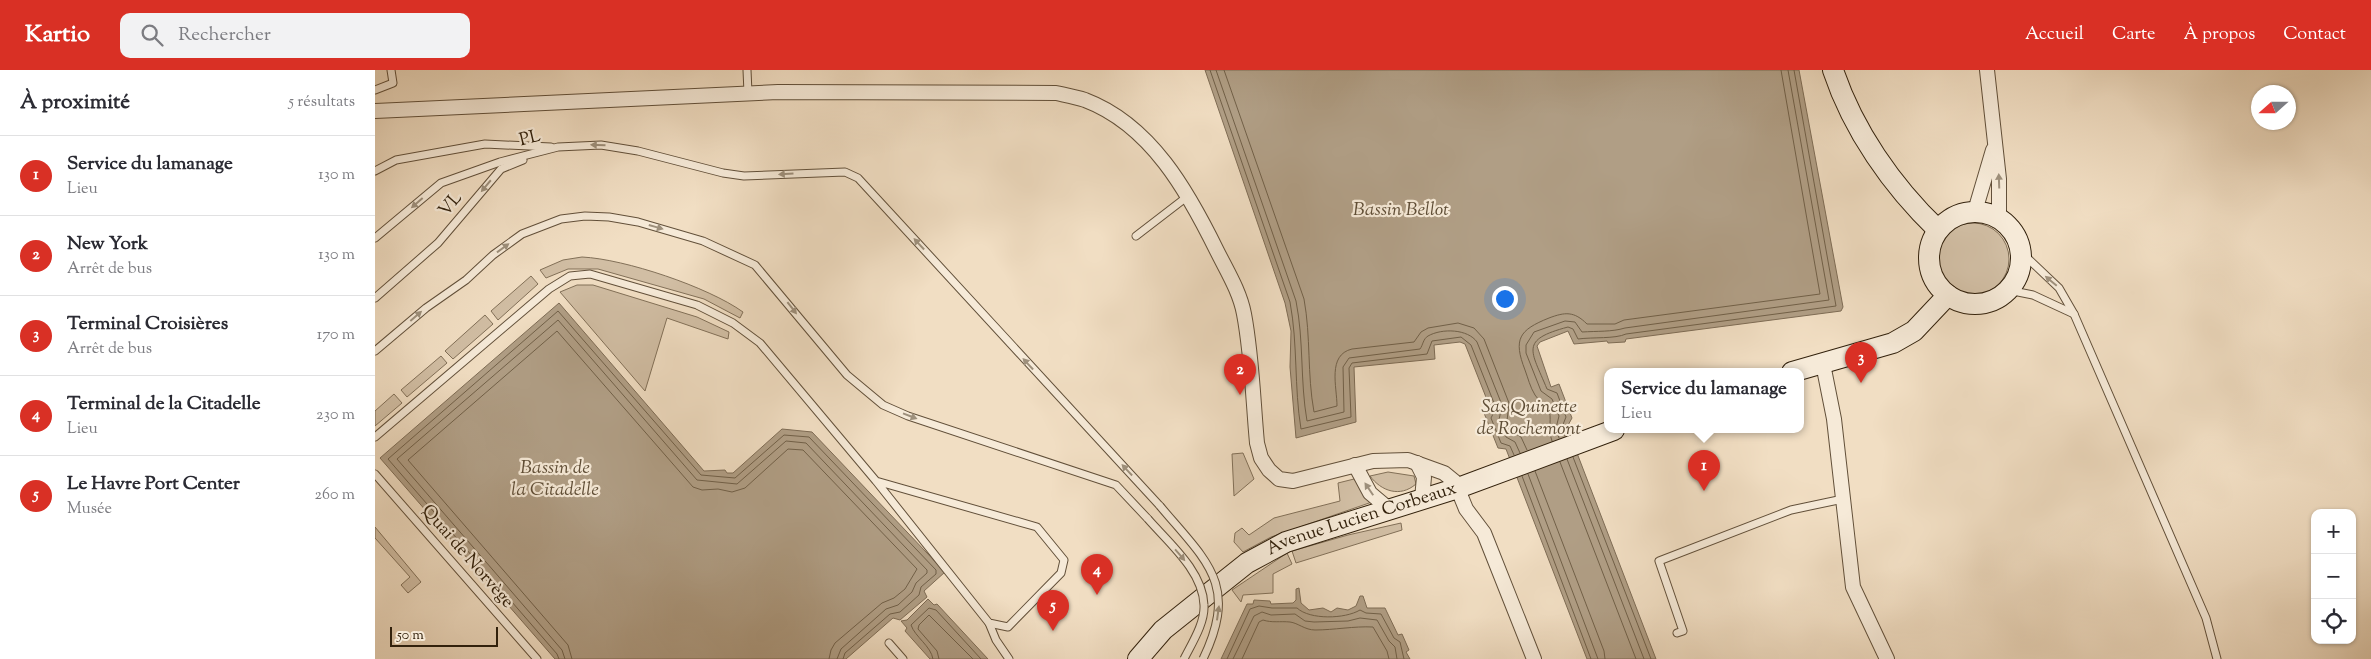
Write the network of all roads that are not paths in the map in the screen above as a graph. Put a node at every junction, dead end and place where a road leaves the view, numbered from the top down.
1 (391, 70) edge
2 (747, 70) edge
3 (1833, 70) edge
4 (1987, 70) edge
5 (375, 90) edge
6 (748, 93) junction
7 (375, 111) edge
8 (1995, 145) junction
9 (558, 147) junction
10 (375, 171) edge
11 (1188, 196) junction
12 (1975, 211) junction
13 (1999, 218) junction
14 (1938, 230) junction
15 (1136, 236) dead end
16 (375, 238) edge
17 (2021, 252) junction
18 (2008, 290) junction
19 (1948, 296) junction
20 (375, 298) edge
21 (2075, 314) junction
22 (375, 351) edge
23 (1823, 364) junction
24 (1804, 369) edge
25 (1605, 433) edge
26 (375, 437) edge
27 (1417, 463) junction
28 (1355, 465) junction
29 (375, 474) edge
30 (876, 481) junction
31 (1458, 488) junction
32 (1422, 499) junction
33 (1843, 499) junction
34 (1389, 509) junction
35 (989, 624) junction
36 (1677, 634) dead end
37 (889, 643) dead end
38 (537, 659) edge
39 (903, 659) edge
40 (1009, 659) edge
41 (1138, 659) edge
42 (1184, 659) edge
43 (1203, 659) edge
44 (1534, 659) edge
45 (1887, 659) edge
46 (2217, 659) edge

1 - 5 lane
2 - 6 lane
3 - 14 main road
4 - 8 street
6 - 7 street
6 - 11 street
8 - 12 street
13 -> 8 street
9 - 10 lane, PL
9 -> 16 lane, PL
9 -> 20 lane, VL
43 -> 9 lane, bridge
11 - 15 lane
11 - 28 street
12 - 13 main road
12 - 14 main road
13 - 17 main road
14 - 19 main road
17 - 18 main road
21 -> 17 lane
18 - 19 main road
18 - 21 lane
19 - 23 main road
21 - 46 lane
22 -> 42 lane, bridge
23 - 24 main road
23 - 33 street
25 - 31 main road, Avenue Lucien Corbeaux
26 - 30 lane
27 - 28 street
27 - 31 street
27 - 32 street
34 -> 28 street
29 - 38 lane, Quai de Norvège
30 - 35 lane
30 - 35 lane
31 - 32 main road, Avenue Lucien Corbeaux
31 - 44 street
32 - 34 main road, Avenue Lucien Corbeaux
33 - 36 lane
33 - 45 street
34 - 41 main road, Avenue Lucien Corbeaux
35 - 40 lane
37 - 39 lane

